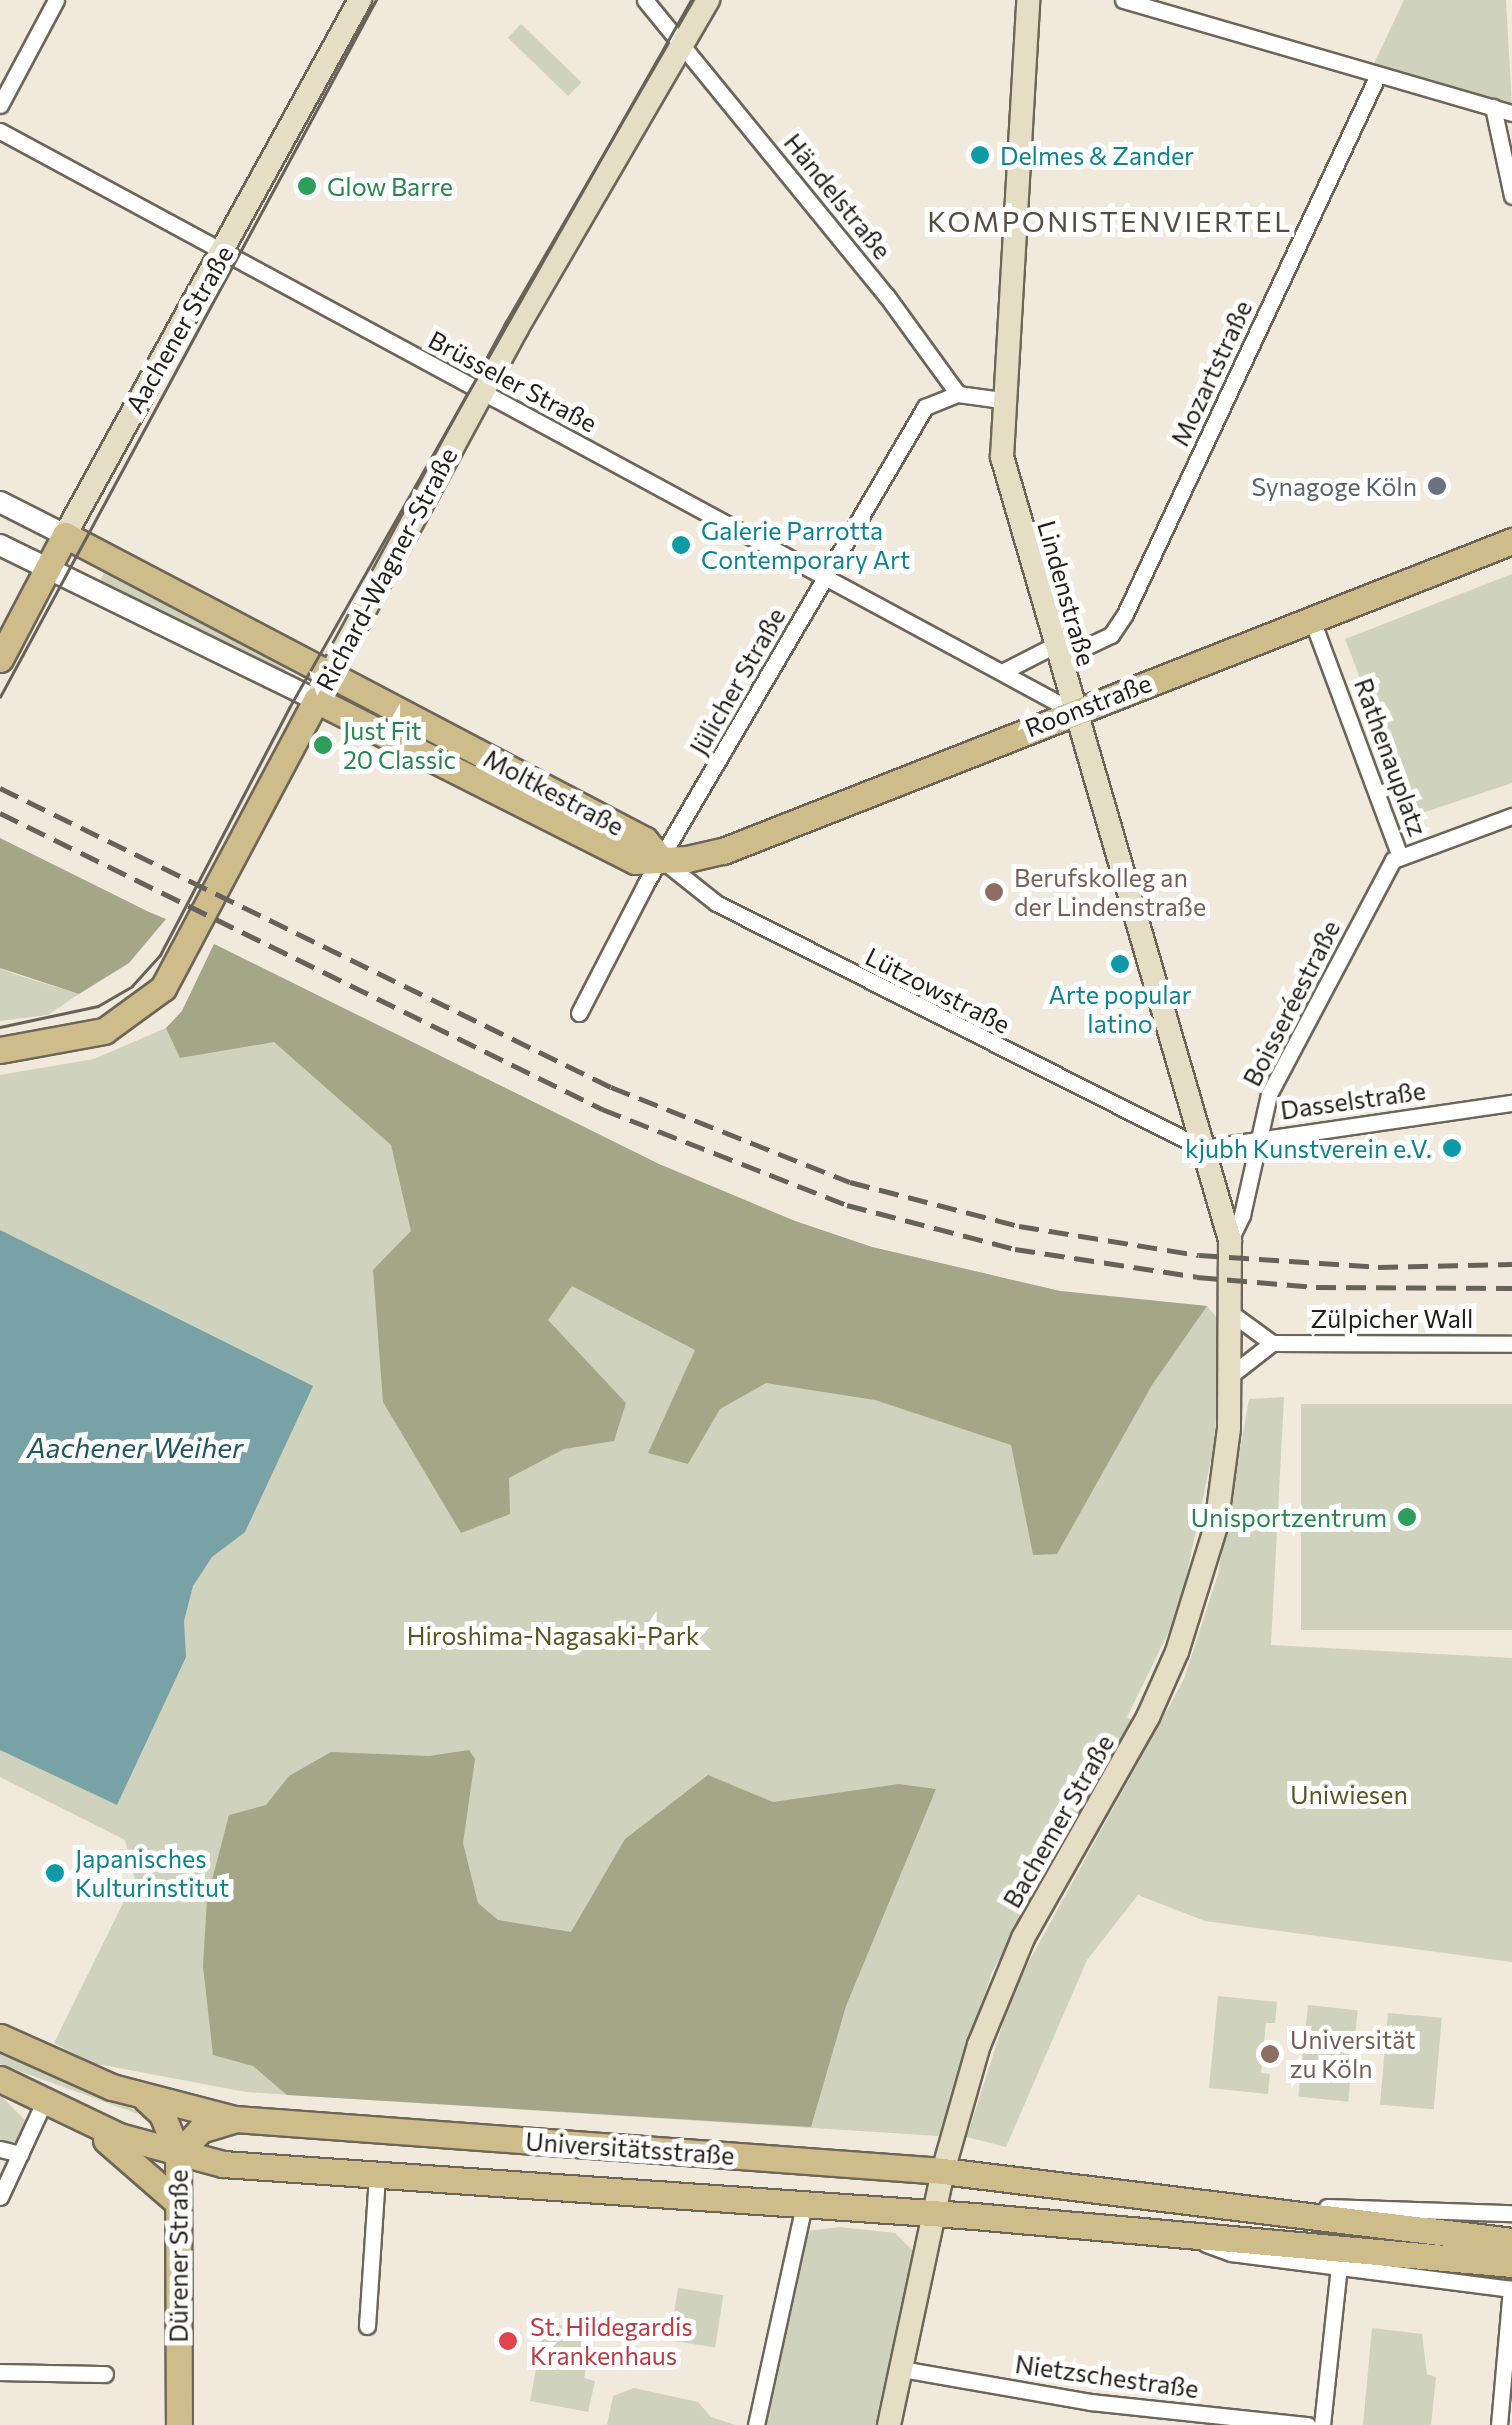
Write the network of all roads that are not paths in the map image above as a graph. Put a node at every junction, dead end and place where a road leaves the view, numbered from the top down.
1 (56, 0) edge
2 (360, 0) edge
3 (645, 0) edge
4 (708, 0) edge
5 (1028, 0) edge
6 (1124, 0) edge
7 (681, 44) junction
8 (1378, 75) junction
9 (0, 105) edge
10 (1493, 107) junction
11 (1512, 113) edge
12 (0, 132) edge
13 (1512, 196) edge
14 (223, 254) junction
15 (482, 393) junction
16 (958, 394) junction
17 (1002, 400) junction
18 (0, 502) edge
19 (65, 535) junction
20 (1512, 542) edge
21 (0, 545) edge
22 (47, 569) junction
23 (826, 576) junction
24 (1312, 620) junction
25 (1055, 653) junction
26 (0, 659) edge
27 (1004, 671) junction
28 (328, 673) junction
29 (316, 700) junction
30 (1071, 710) junction
31 (1512, 816) edge
32 (1400, 856) junction
33 (662, 860) junction
34 (578, 1012) dead end
35 (0, 1050) edge
36 (1512, 1102) edge
37 (1260, 1138) junction
38 (1202, 1148) junction
39 (1230, 1240) junction
40 (1231, 1313) junction
41 (1272, 1343) junction
42 (1512, 1344) edge
43 (1231, 1375) junction
44 (0, 2037) edge
45 (0, 2079) edge
46 (146, 2099) junction
47 (56, 2106) junction
48 (235, 2119) junction
49 (119, 2136) junction
50 (0, 2149) edge
51 (693, 2152) junction
52 (20, 2154) junction
53 (178, 2154) junction
54 (944, 2172) junction
55 (377, 2176) junction
56 (680, 2195) junction
57 (0, 2197) edge
58 (176, 2200) junction
59 (803, 2208) junction
60 (1273, 2212) junction
61 (936, 2213) junction
62 (1512, 2213) edge
63 (1188, 2237) junction
64 (1512, 2241) edge
65 (1512, 2264) edge
66 (1338, 2266) junction
67 (1512, 2289) edge
68 (367, 2326) dead end
69 (901, 2369) junction
70 (0, 2372) edge
71 (106, 2374) dead end
72 (179, 2425) edge
73 (756, 2425) edge
74 (888, 2425) edge
75 (1308, 2425) edge
76 (1322, 2425) edge
77 (1498, 2425) edge

1 - 9 street
2 - 14 main road, Aachener Straße
3 - 7 street, Händelstraße
4 - 7 main road, Richard-Wagner-Straße
5 - 17 main road, Lindenstraße
6 - 8 street
7 - 15 main road, Richard-Wagner-Straße
7 - 16 street, Händelstraße
8 - 10 street
8 - 25 street, Mozartstraße
10 - 11 street
10 - 13 street
12 - 14 street, Brüsseler Straße
14 - 15 street, Brüsseler Straße
14 - 19 main road, Aachener Straße
15 - 23 street, Brüsseler Straße
15 - 28 main road, Richard-Wagner-Straße
16 - 17 street
16 - 23 street, Jülicher Straße
17 - 25 main road, Lindenstraße
18 - 19 street, Moltkestraße
19 - 22 main road, Aachener Straße
19 - 28 main road, Moltkestraße
20 - 24 main road, Roonstraße
21 - 22 street, Moltkestraße
22 - 26 main road, Aachener Straße
22 - 29 street, Moltkestraße
23 - 27 street, Brüsseler Straße
23 - 33 street, Jülicher Straße
24 - 30 main road, Roonstraße
24 - 32 street, Rathenauplatz
25 - 27 street
25 - 30 main road, Lindenstraße
27 - 30 street, Brüsseler Straße
28 - 29 main road, Richard-Wagner-Straße
28 - 33 main road, Moltkestraße
29 - 33 main road, Moltkestraße
29 - 35 main road, Richard-Wagner-Straße
30 - 33 main road, Roonstraße
30 - 38 main road, Lindenstraße
31 - 32 street, Rathenauplatz
32 - 37 street, Boisseréestraße
33 - 34 street, Jülicher Straße
33 - 38 street, Lützowstraße
36 - 37 street, Dasselstraße
37 - 38 street, Dasselstraße
37 - 39 street, Boisseréestraße
38 - 39 main road, Lindenstraße
39 - 40 main road, Bachemer Straße
40 - 41 street
40 - 43 main road, Bachemer Straße
41 - 42 street, Zülpicher Wall
41 - 43 street
43 - 54 main road, Bachemer Straße
44 - 46 main road, Universitätsstraße
45 - 47 main road, Universitätsstraße
46 - 48 main road, Universitätsstraße
46 - 49 main road
46 - 53 main road, Dürener Straße
47 - 49 main road, Universitätsstraße
47 - 52 street
47 - 58 main road
48 - 51 main road, Universitätsstraße
48 - 53 main road
49 - 53 main road, Universitätsstraße
50 - 52 street
51 - 54 main road, Universitätsstraße
51 - 56 main road
52 - 57 street
53 - 55 main road, Universitätsstraße
53 - 58 main road, Dürener Straße
54 - 60 main road, Universitätsstraße
54 - 61 main road, Bachemer Straße
55 - 56 main road, Universitätsstraße
55 - 68 street
56 - 59 main road, Universitätsstraße
58 - 72 main road, Dürener Straße
59 - 61 main road, Universitätsstraße
59 - 73 street
60 - 62 street, Universitätsstraße
60 - 64 main road, Universitätsstraße
61 - 63 main road, Universitätsstraße
61 - 69 main road, Bachemer Straße
63 - 65 main road, Universitätsstraße
63 - 66 street, Universitätsstraße
66 - 67 street, Universitätsstraße
66 - 76 street
67 - 77 street
69 - 74 main road, Bachemer Straße
69 - 75 street, Nietzschestraße
70 - 71 street

